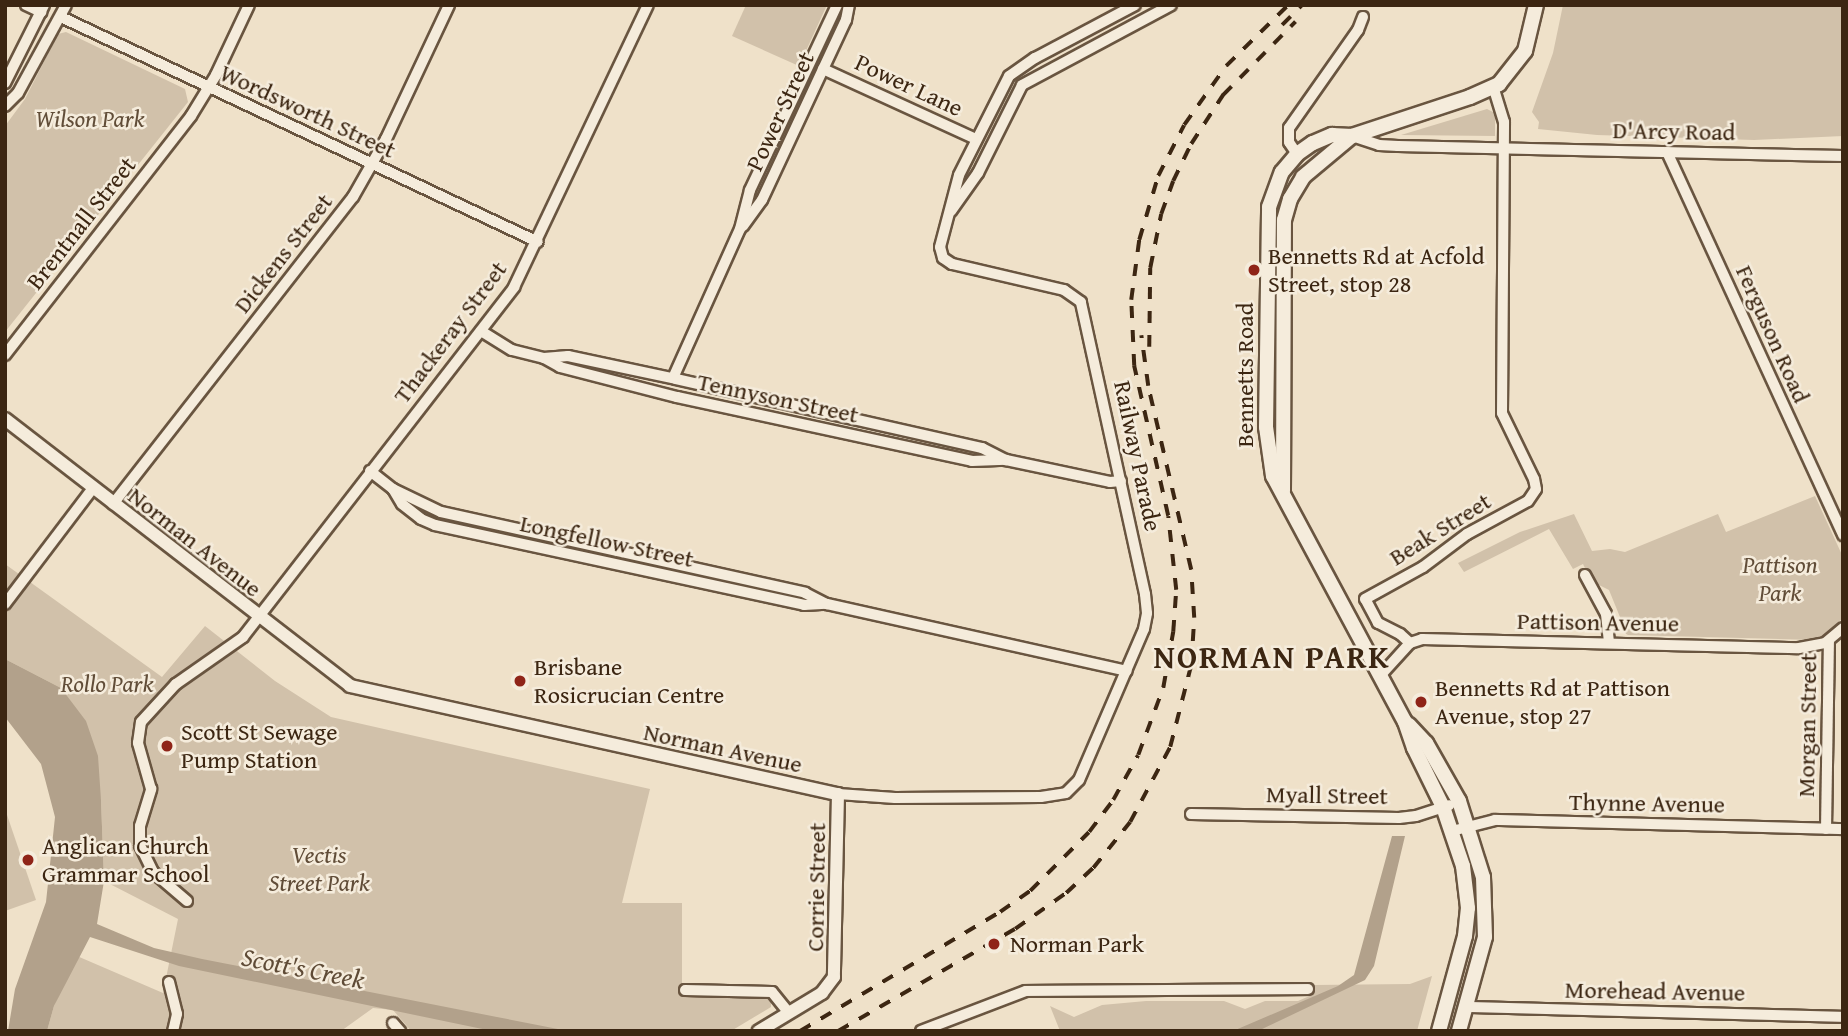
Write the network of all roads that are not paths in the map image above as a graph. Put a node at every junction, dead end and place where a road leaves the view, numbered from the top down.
1 (26, 5) edge
2 (66, 5) edge
3 (250, 5) edge
4 (449, 5) edge
5 (648, 5) edge
6 (837, 5) edge
7 (849, 5) edge
8 (1135, 5) edge
9 (1171, 5) edge
10 (1536, 5) edge
11 (42, 9) edge
12 (61, 17) junction
13 (1363, 17) dead end
14 (823, 69) junction
15 (5, 83) edge
16 (1493, 87) junction
17 (209, 88) junction
18 (5, 106) edge
19 (1352, 136) junction
20 (976, 139) junction
21 (1504, 148) junction
22 (1667, 152) junction
23 (1297, 154) junction
24 (1843, 156) edge
25 (373, 165) junction
26 (948, 215) junction
27 (740, 229) junction
28 (538, 242) junction
29 (481, 331) junction
30 (5, 355) edge
31 (544, 358) junction
32 (1267, 358) junction
33 (1282, 359) junction
34 (673, 378) junction
35 (5, 419) edge
36 (1006, 460) junction
37 (370, 471) junction
38 (1121, 481) junction
39 (93, 488) junction
40 (1283, 492) junction
41 (113, 504) junction
42 (1843, 535) edge
43 (1585, 575) dead end
44 (5, 604) edge
45 (257, 617) junction
46 (1843, 628) edge
47 (1829, 641) junction
48 (1410, 643) junction
49 (1609, 643) junction
50 (1127, 671) junction
51 (1380, 676) junction
52 (1405, 722) junction
53 (1066, 793) joint
54 (838, 794) junction
55 (1459, 801) junction
56 (1443, 807) junction
57 (1191, 814) dead end
58 (1469, 826) junction
59 (1826, 829) junction
60 (1843, 829) edge
61 (1452, 831) junction
62 (187, 901) dead end
63 (169, 982) dead end
64 (1308, 989) dead end
65 (685, 990) dead end
66 (1466, 1007) junction
67 (789, 1013) junction
68 (1843, 1017) edge
69 (173, 1031) edge
70 (759, 1031) edge
71 (921, 1031) edge
72 (1439, 1031) edge
73 (1459, 1031) edge

1 - 11 street
2 - 12 street
3 - 17 street, Brentnall Street
4 - 25 street, Dickens Street
5 - 28 street, Thackeray Street
6 - 27 street, Power Street
7 - 14 street, Power Street
8 - 20 street, Railway Parade
9 - 26 street, Railway Parade
10 - 16 main road, Bennetts Road
11 - 15 street
12 - 17 street, Wordsworth Street
12 - 18 street
13 - 23 street
14 - 20 street, Power Lane
14 - 27 street, Power Street
16 - 19 main road, Bennetts Road
16 - 21 street
17 - 25 street, Wordsworth Street
17 - 30 street, Brentnall Street
19 - 21 street, Bennetts Road
19 - 23 main road, Bennetts Road
19 - 33 main road, Bennetts Road
20 - 26 street, Railway Parade
21 - 22 street, D'Arcy Road
21 - 48 street, Beak Street
22 - 24 street, D'Arcy Road
22 - 42 street, Ferguson Road
23 - 32 main road, Bennetts Road
25 - 28 street, Wordsworth Street
25 - 41 street, Dickens Street
26 - 38 street, Railway Parade
27 - 34 street, Power Street
28 - 29 street, Thackeray Street
29 - 31 street, Tennyson Street
29 - 37 street, Thackeray Street
31 - 34 street, Tennyson Street
31 - 36 street, Tennyson Street
32 - 33 main road
32 - 40 main road, Bennetts Road
33 - 40 main road, Bennetts Road
34 - 36 street, Tennyson Street
35 - 39 street, Norman Avenue
36 - 38 street, Tennyson Street
37 - 45 street, Thackeray Street
37 - 50 street, Longfellow Street
38 - 50 street, Railway Parade
39 - 41 street, Norman Avenue
39 - 44 street
40 - 51 main road, Bennetts Road
41 - 45 street, Norman Avenue
43 - 49 street
45 - 54 street, Norman Avenue
45 - 62 street, Thackeray Street
46 - 47 street, Morgan Street
47 - 49 street, Pattison Avenue
47 - 59 street, Morgan Street
48 - 49 street, Pattison Avenue
48 - 51 street
50 - 53 street, Railway Parade
51 - 52 main road, Bennetts Road
52 - 55 main road, Bennetts Road
52 - 56 main road, Bennetts Road
53 - 54 street, Norman Avenue
54 - 67 street, Corrie Street
55 - 56 street, Myall Street
55 - 58 main road, Bennetts Road
56 - 57 street, Myall Street
56 - 61 main road, Bennetts Road
58 - 59 street, Thynne Avenue
58 - 61 street, Thynne Avenue
58 - 66 main road, Bennetts Road
59 - 60 street, Thynne Avenue
61 - 72 main road, Bennetts Road
63 - 69 street
64 - 71 street
65 - 67 street
66 - 68 street, Morehead Avenue
66 - 73 main road, Bennetts Road
67 - 70 street

